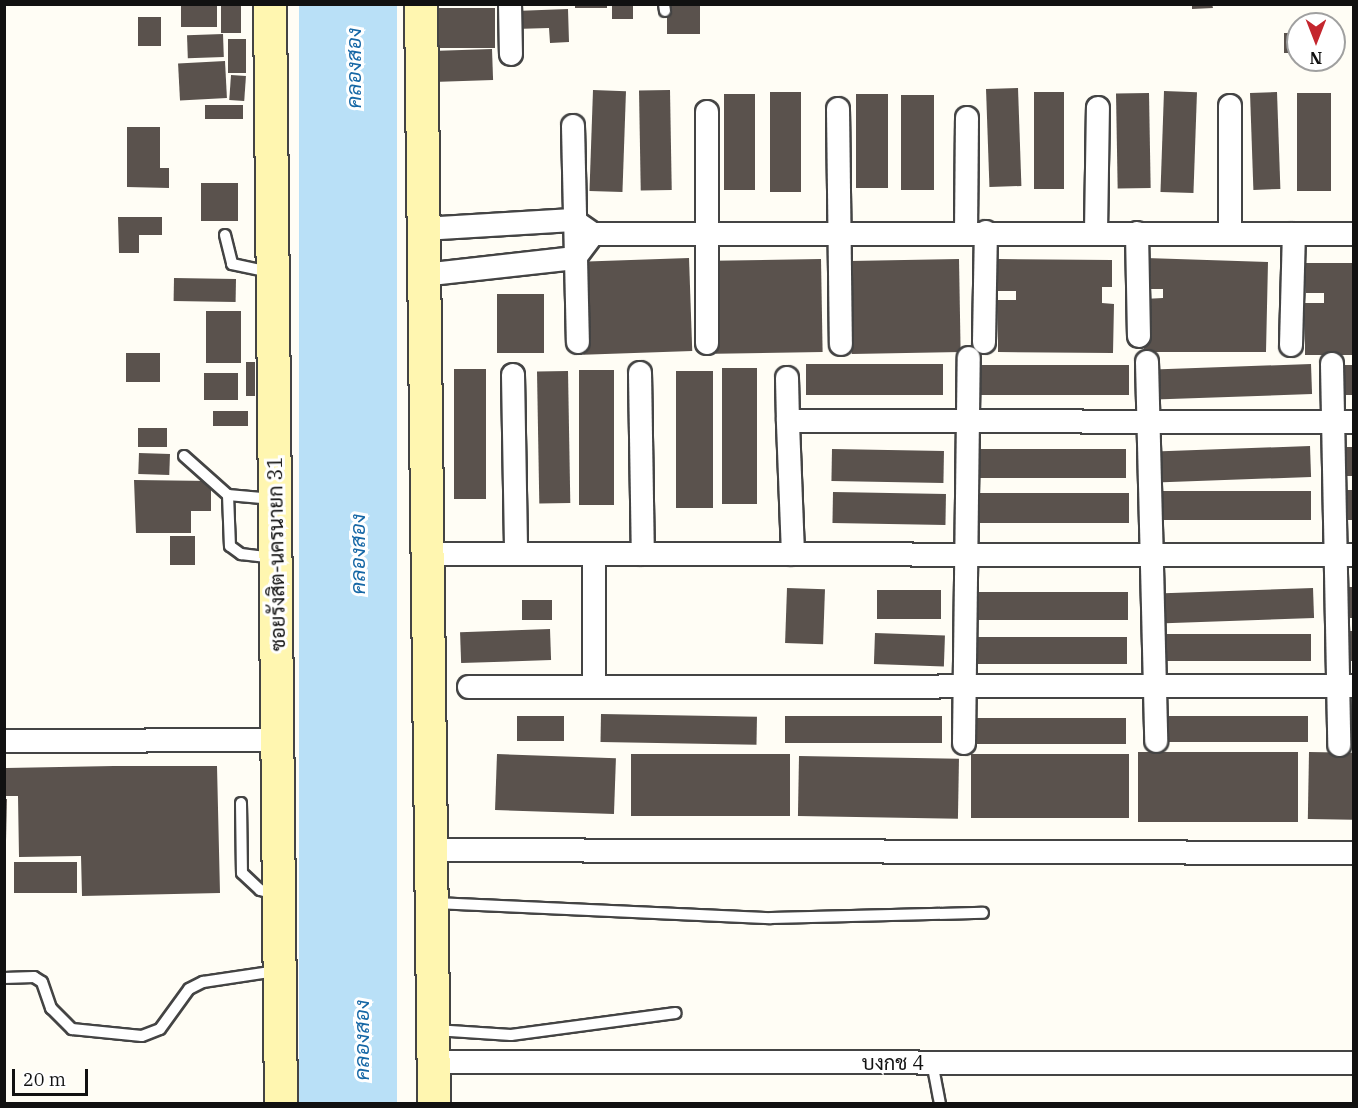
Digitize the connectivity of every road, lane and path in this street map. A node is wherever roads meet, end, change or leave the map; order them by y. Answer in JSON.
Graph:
{"nodes":[{"id":1,"x":270,"y":4,"type":"edge"},
{"id":2,"x":421,"y":4,"type":"edge"},
{"id":3,"x":510,"y":4,"type":"edge"},
{"id":4,"x":511,"y":54,"type":"dead end"},
{"id":5,"x":1230,"y":106,"type":"dead end"},
{"id":6,"x":1098,"y":108,"type":"dead end"},
{"id":7,"x":838,"y":109,"type":"dead end"},
{"id":8,"x":707,"y":112,"type":"dead end"},
{"id":9,"x":967,"y":118,"type":"dead end"},
{"id":10,"x":573,"y":126,"type":"dead end"},
{"id":11,"x":573,"y":220,"type":"junction"},
{"id":12,"x":423,"y":229,"type":"junction"},
{"id":13,"x":705,"y":230,"type":"junction"},
{"id":14,"x":839,"y":231,"type":"junction"},
{"id":15,"x":976,"y":232,"type":"junction"},
{"id":16,"x":1096,"y":232,"type":"junction"},
{"id":17,"x":1137,"y":233,"type":"junction"},
{"id":18,"x":1230,"y":233,"type":"junction"},
{"id":19,"x":593,"y":234,"type":"junction"},
{"id":20,"x":1294,"y":234,"type":"junction"},
{"id":21,"x":1353,"y":234,"type":"edge"},
{"id":22,"x":225,"y":235,"type":"dead end"},
{"id":23,"x":575,"y":258,"type":"junction"},
{"id":24,"x":273,"y":273,"type":"junction"},
{"id":25,"x":424,"y":275,"type":"junction"},
{"id":26,"x":1139,"y":336,"type":"dead end"},
{"id":27,"x":578,"y":342,"type":"dead end"},
{"id":28,"x":707,"y":343,"type":"dead end"},
{"id":29,"x":841,"y":345,"type":"dead end"},
{"id":30,"x":1291,"y":345,"type":"dead end"},
{"id":31,"x":1147,"y":362,"type":"dead end"},
{"id":32,"x":1332,"y":364,"type":"dead end"},
{"id":33,"x":640,"y":373,"type":"dead end"},
{"id":34,"x":513,"y":375,"type":"dead end"},
{"id":35,"x":787,"y":378,"type":"dead end"},
{"id":36,"x":788,"y":421,"type":"junction"},
{"id":37,"x":968,"y":422,"type":"junction"},
{"id":38,"x":1149,"y":422,"type":"junction"},
{"id":39,"x":1343,"y":422,"type":"edge"},
{"id":40,"x":184,"y":456,"type":"dead end"},
{"id":41,"x":228,"y":495,"type":"junction"},
{"id":42,"x":276,"y":500,"type":"junction"},
{"id":43,"x":427,"y":554,"type":"junction"},
{"id":44,"x":516,"y":554,"type":"junction"},
{"id":45,"x":594,"y":554,"type":"junction"},
{"id":46,"x":643,"y":554,"type":"junction"},
{"id":47,"x":793,"y":554,"type":"junction"},
{"id":48,"x":966,"y":555,"type":"junction"},
{"id":49,"x":1151,"y":555,"type":"junction"},
{"id":50,"x":1345,"y":555,"type":"edge"},
{"id":51,"x":276,"y":558,"type":"junction"},
{"id":52,"x":965,"y":686,"type":"junction"},
{"id":53,"x":1155,"y":686,"type":"junction"},
{"id":54,"x":1346,"y":686,"type":"edge"},
{"id":55,"x":469,"y":687,"type":"dead end"},
{"id":56,"x":594,"y":687,"type":"junction"},
{"id":57,"x":278,"y":740,"type":"junction"},
{"id":58,"x":4,"y":741,"type":"edge"},
{"id":59,"x":1156,"y":741,"type":"dead end"},
{"id":60,"x":964,"y":743,"type":"dead end"},
{"id":61,"x":1339,"y":745,"type":"dead end"},
{"id":62,"x":241,"y":803,"type":"dead end"},
{"id":63,"x":430,"y":850,"type":"junction"},
{"id":64,"x":1353,"y":853,"type":"edge"},
{"id":65,"x":279,"y":895,"type":"junction"},
{"id":66,"x":431,"y":903,"type":"junction"},
{"id":67,"x":983,"y":914,"type":"dead end"},
{"id":68,"x":280,"y":970,"type":"junction"},
{"id":69,"x":4,"y":978,"type":"edge"},
{"id":70,"x":676,"y":1013,"type":"dead end"},
{"id":71,"x":432,"y":1030,"type":"junction"},
{"id":72,"x":433,"y":1062,"type":"junction"},
{"id":73,"x":932,"y":1062,"type":"junction"},
{"id":74,"x":1353,"y":1063,"type":"edge"},
{"id":75,"x":281,"y":1104,"type":"edge"},
{"id":76,"x":434,"y":1104,"type":"edge"},
{"id":77,"x":940,"y":1104,"type":"edge"}],
"edges":[{"from":1,"to":24,"type":"street","name":"ซอยรังสิต-นครนายก 31"},
{"from":2,"to":12,"type":"street"},
{"from":3,"to":4,"type":"street"},
{"from":5,"to":18,"type":"street"},
{"from":6,"to":16,"type":"street"},
{"from":7,"to":14,"type":"street"},
{"from":8,"to":13,"type":"street"},
{"from":9,"to":15,"type":"street"},
{"from":10,"to":11,"type":"street"},
{"from":11,"to":12,"type":"street"},
{"from":11,"to":19,"type":"street"},
{"from":11,"to":23,"type":"street"},
{"from":12,"to":25,"type":"street"},
{"from":13,"to":14,"type":"street"},
{"from":13,"to":19,"type":"street"},
{"from":13,"to":28,"type":"street"},
{"from":14,"to":15,"type":"street"},
{"from":14,"to":29,"type":"street"},
{"from":15,"to":16,"type":"street"},
{"from":15,"to":37,"type":"street"},
{"from":16,"to":17,"type":"street"},
{"from":17,"to":18,"type":"street"},
{"from":17,"to":26,"type":"street"},
{"from":18,"to":20,"type":"street"},
{"from":19,"to":23,"type":"street"},
{"from":20,"to":21,"type":"street"},
{"from":20,"to":30,"type":"street"},
{"from":22,"to":24,"type":"lane"},
{"from":23,"to":25,"type":"street"},
{"from":23,"to":27,"type":"street"},
{"from":24,"to":42,"type":"street","name":"ซอยรังสิต-นครนายก 31"},
{"from":25,"to":43,"type":"street"},
{"from":31,"to":38,"type":"street"},
{"from":32,"to":39,"type":"street"},
{"from":33,"to":46,"type":"street"},
{"from":34,"to":44,"type":"street"},
{"from":35,"to":36,"type":"street"},
{"from":36,"to":37,"type":"street"},
{"from":36,"to":47,"type":"street"},
{"from":37,"to":38,"type":"street"},
{"from":37,"to":48,"type":"street"},
{"from":38,"to":39,"type":"street"},
{"from":38,"to":49,"type":"street"},
{"from":39,"to":50,"type":"street"},
{"from":40,"to":41,"type":"lane"},
{"from":41,"to":42,"type":"lane"},
{"from":41,"to":51,"type":"lane"},
{"from":42,"to":51,"type":"street","name":"ซอยรังสิต-นครนายก 31"},
{"from":43,"to":44,"type":"street"},
{"from":43,"to":63,"type":"street"},
{"from":44,"to":45,"type":"street"},
{"from":45,"to":46,"type":"street"},
{"from":45,"to":56,"type":"street"},
{"from":46,"to":47,"type":"street"},
{"from":47,"to":48,"type":"street"},
{"from":48,"to":49,"type":"street"},
{"from":48,"to":52,"type":"street"},
{"from":49,"to":50,"type":"street"},
{"from":49,"to":53,"type":"street"},
{"from":50,"to":54,"type":"street"},
{"from":51,"to":57,"type":"street","name":"ซอยรังสิต-นครนายก 31"},
{"from":52,"to":53,"type":"street"},
{"from":52,"to":56,"type":"street"},
{"from":52,"to":60,"type":"street"},
{"from":53,"to":54,"type":"street"},
{"from":53,"to":59,"type":"street"},
{"from":54,"to":61,"type":"street"},
{"from":55,"to":56,"type":"street"},
{"from":57,"to":58,"type":"street"},
{"from":57,"to":65,"type":"street","name":"ซอยรังสิต-นครนายก 31"},
{"from":62,"to":65,"type":"lane"},
{"from":63,"to":64,"type":"street"},
{"from":63,"to":66,"type":"street"},
{"from":65,"to":68,"type":"street","name":"ซอยรังสิต-นครนายก 31"},
{"from":66,"to":67,"type":"lane"},
{"from":66,"to":71,"type":"street"},
{"from":68,"to":69,"type":"lane"},
{"from":68,"to":75,"type":"street","name":"ซอยรังสิต-นครนายก 31"},
{"from":70,"to":71,"type":"lane"},
{"from":71,"to":72,"type":"street"},
{"from":72,"to":73,"type":"street","name":"บงกช 4"},
{"from":72,"to":76,"type":"street"},
{"from":73,"to":74,"type":"street","name":"บงกช 4"},
{"from":73,"to":77,"type":"lane"}]}
